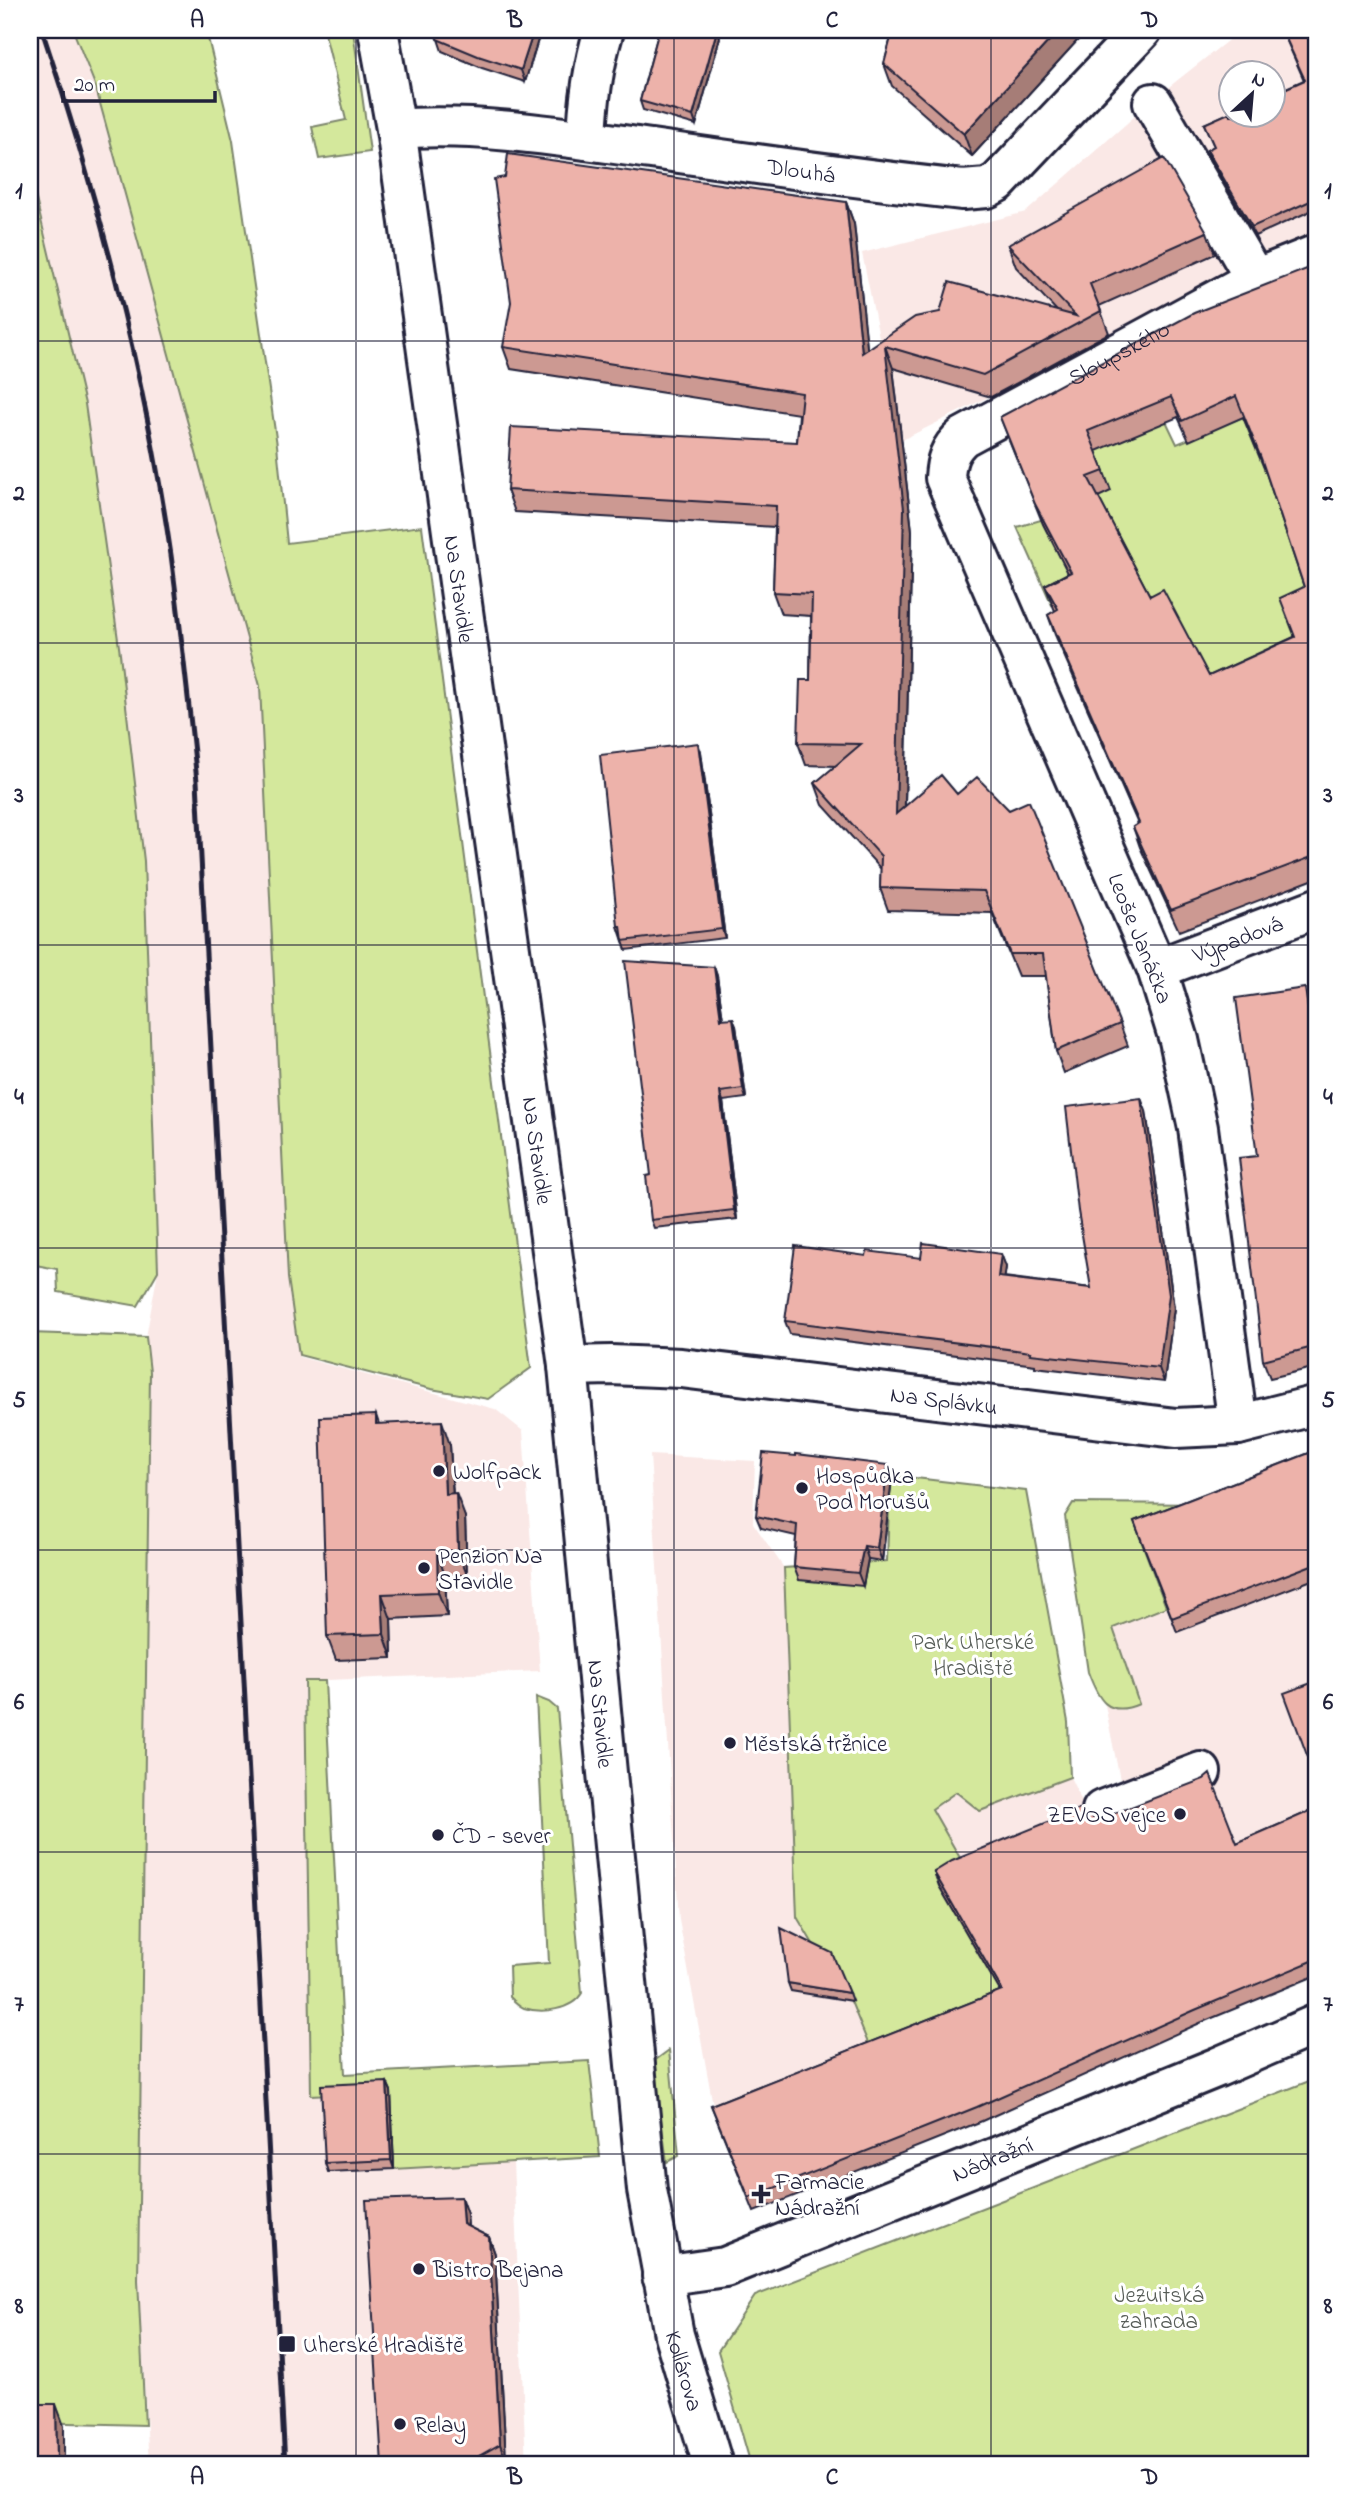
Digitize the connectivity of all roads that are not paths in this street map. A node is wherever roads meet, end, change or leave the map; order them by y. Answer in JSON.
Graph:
{"nodes":[{"id":1,"x":378,"y":30,"type":"edge"},
{"id":2,"x":604,"y":30,"type":"edge"},
{"id":3,"x":1142,"y":30,"type":"edge"},
{"id":4,"x":1153,"y":103,"type":"dead end"},
{"id":5,"x":396,"y":129,"type":"junction"},
{"id":6,"x":587,"y":140,"type":"junction"},
{"id":7,"x":1317,"y":254,"type":"edge"},
{"id":8,"x":1255,"y":279,"type":"junction"},
{"id":9,"x":945,"y":478,"type":"joint"},
{"id":10,"x":1317,"y":908,"type":"edge"},
{"id":11,"x":1157,"y":969,"type":"junction"},
{"id":12,"x":568,"y":1366,"type":"junction"},
{"id":13,"x":1317,"y":1405,"type":"edge"},
{"id":14,"x":1238,"y":1425,"type":"junction"},
{"id":15,"x":1201,"y":1772,"type":"dead end"},
{"id":16,"x":1102,"y":1810,"type":"dead end"},
{"id":17,"x":1317,"y":2024,"type":"edge"},
{"id":18,"x":662,"y":2276,"type":"junction"},
{"id":19,"x":713,"y":2465,"type":"edge"}],
"edges":[{"from":1,"to":5,"type":"street","name":"Na Stavidle"},
{"from":2,"to":6,"type":"street"},
{"from":3,"to":6,"type":"street","name":"Dlouhá"},
{"from":4,"to":8,"type":"street"},
{"from":5,"to":6,"type":"street","name":"Dlouhá"},
{"from":5,"to":12,"type":"street","name":"Na Stavidle"},
{"from":7,"to":8,"type":"street","name":"Sloupského"},
{"from":8,"to":9,"type":"street","name":"Sloupského"},
{"from":9,"to":11,"type":"street","name":"Leoše Janáčka"},
{"from":10,"to":11,"type":"street","name":"Výpadová"},
{"from":11,"to":14,"type":"street","name":"Leoše Janáčka"},
{"from":12,"to":14,"type":"street","name":"Na Splávku"},
{"from":12,"to":18,"type":"street","name":"Na Stavidle"},
{"from":13,"to":14,"type":"street","name":"Na Splávku"},
{"from":15,"to":16,"type":"street"},
{"from":17,"to":18,"type":"street","name":"Nádražní"},
{"from":18,"to":19,"type":"street","name":"Kollárova"}]}
